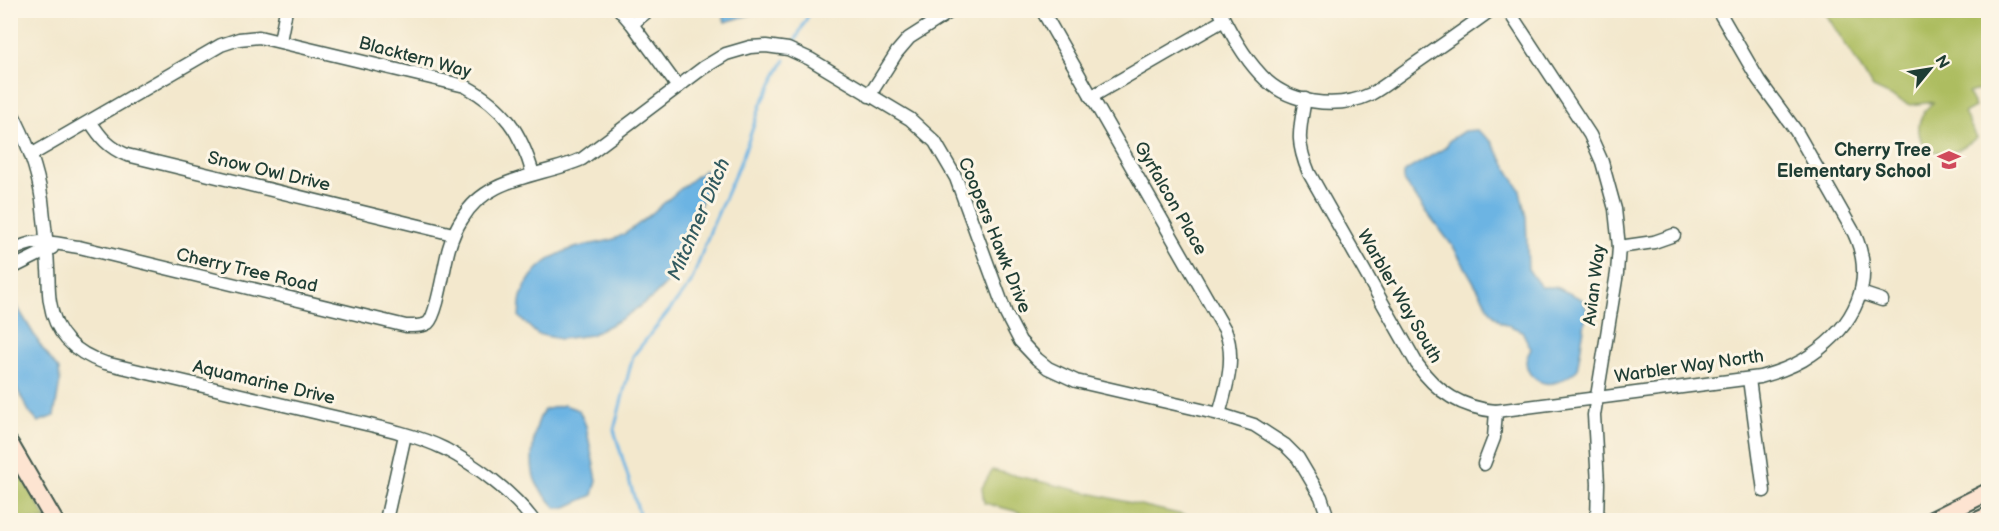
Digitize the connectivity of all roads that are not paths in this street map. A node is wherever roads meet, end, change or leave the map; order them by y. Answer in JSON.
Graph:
{"nodes":[{"id":1,"x":286,"y":10,"type":"edge"},
{"id":2,"x":620,"y":10,"type":"edge"},
{"id":3,"x":648,"y":10,"type":"edge"},
{"id":4,"x":953,"y":10,"type":"edge"},
{"id":5,"x":1042,"y":10,"type":"edge"},
{"id":6,"x":1491,"y":10,"type":"edge"},
{"id":7,"x":1508,"y":10,"type":"edge"},
{"id":8,"x":1718,"y":10,"type":"edge"},
{"id":9,"x":1221,"y":15,"type":"edge"},
{"id":10,"x":632,"y":24,"type":"junction"},
{"id":11,"x":280,"y":41,"type":"junction"},
{"id":12,"x":678,"y":87,"type":"junction"},
{"id":13,"x":869,"y":96,"type":"junction"},
{"id":14,"x":1091,"y":97,"type":"junction"},
{"id":15,"x":1305,"y":99,"type":"junction"},
{"id":16,"x":10,"y":109,"type":"edge"},
{"id":17,"x":90,"y":121,"type":"junction"},
{"id":18,"x":32,"y":155,"type":"junction"},
{"id":19,"x":533,"y":174,"type":"junction"},
{"id":20,"x":453,"y":234,"type":"junction"},
{"id":21,"x":1674,"y":235,"type":"dead end"},
{"id":22,"x":49,"y":245,"type":"junction"},
{"id":23,"x":1619,"y":247,"type":"junction"},
{"id":24,"x":10,"y":252,"type":"edge"},
{"id":25,"x":10,"y":268,"type":"edge"},
{"id":26,"x":1861,"y":293,"type":"junction"},
{"id":27,"x":1882,"y":300,"type":"dead end"},
{"id":28,"x":427,"y":324,"type":"joint"},
{"id":29,"x":1749,"y":379,"type":"junction"},
{"id":30,"x":1596,"y":398,"type":"junction"},
{"id":31,"x":1496,"y":411,"type":"junction"},
{"id":32,"x":1219,"y":414,"type":"junction"},
{"id":33,"x":405,"y":435,"type":"junction"},
{"id":34,"x":10,"y":444,"type":"edge"},
{"id":35,"x":1484,"y":464,"type":"dead end"},
{"id":36,"x":1764,"y":491,"type":"dead end"},
{"id":37,"x":1989,"y":492,"type":"edge"},
{"id":38,"x":1989,"y":516,"type":"edge"},
{"id":39,"x":54,"y":520,"type":"edge"},
{"id":40,"x":387,"y":520,"type":"edge"},
{"id":41,"x":533,"y":520,"type":"edge"},
{"id":42,"x":1326,"y":520,"type":"edge"},
{"id":43,"x":1597,"y":520,"type":"edge"},
{"id":44,"x":1932,"y":520,"type":"edge"},
{"id":45,"x":1979,"y":520,"type":"edge"}],
"edges":[{"from":1,"to":11,"type":"street"},
{"from":2,"to":10,"type":"street"},
{"from":3,"to":10,"type":"street"},
{"from":4,"to":13,"type":"street"},
{"from":5,"to":14,"type":"street","name":"Gyrfalcon Place"},
{"from":6,"to":15,"type":"street"},
{"from":7,"to":23,"type":"street","name":"Avian Way"},
{"from":8,"to":26,"type":"street","name":"Warbler Way North"},
{"from":9,"to":14,"type":"street"},
{"from":9,"to":15,"type":"street"},
{"from":10,"to":12,"type":"street"},
{"from":11,"to":17,"type":"street","name":"Blacktern Way"},
{"from":11,"to":19,"type":"street","name":"Blacktern Way"},
{"from":12,"to":13,"type":"street","name":"Coopers Hawk Drive"},
{"from":12,"to":19,"type":"street","name":"Coopers Hawk Drive"},
{"from":13,"to":32,"type":"street","name":"Coopers Hawk Drive"},
{"from":14,"to":32,"type":"street","name":"Gyrfalcon Place"},
{"from":15,"to":31,"type":"street","name":"Warbler Way South"},
{"from":16,"to":18,"type":"street","name":"Aquamarine Drive"},
{"from":17,"to":18,"type":"street","name":"Blacktern Way"},
{"from":17,"to":20,"type":"street","name":"Snow Owl Drive"},
{"from":18,"to":22,"type":"street","name":"Aquamarine Drive"},
{"from":19,"to":20,"type":"street","name":"Coopers Hawk Drive"},
{"from":20,"to":28,"type":"street","name":"Coopers Hawk Drive"},
{"from":21,"to":23,"type":"street"},
{"from":22,"to":24,"type":"street","name":"Cherry Tree Road"},
{"from":22,"to":25,"type":"street"},
{"from":22,"to":28,"type":"street","name":"Cherry Tree Road"},
{"from":22,"to":33,"type":"street","name":"Aquamarine Drive"},
{"from":23,"to":30,"type":"street","name":"Avian Way"},
{"from":26,"to":27,"type":"street"},
{"from":26,"to":29,"type":"street","name":"Warbler Way North"},
{"from":29,"to":30,"type":"street","name":"Warbler Way North"},
{"from":29,"to":36,"type":"street"},
{"from":30,"to":31,"type":"street","name":"Warbler Way South"},
{"from":30,"to":43,"type":"street","name":"Avian Way"},
{"from":31,"to":35,"type":"street"},
{"from":32,"to":42,"type":"street","name":"Coopers Hawk Drive"},
{"from":33,"to":40,"type":"street"},
{"from":33,"to":41,"type":"street","name":"Aquamarine Drive"},
{"from":34,"to":39,"type":"main road"},
{"from":37,"to":44,"type":"main road"},
{"from":38,"to":45,"type":"main road"}]}
